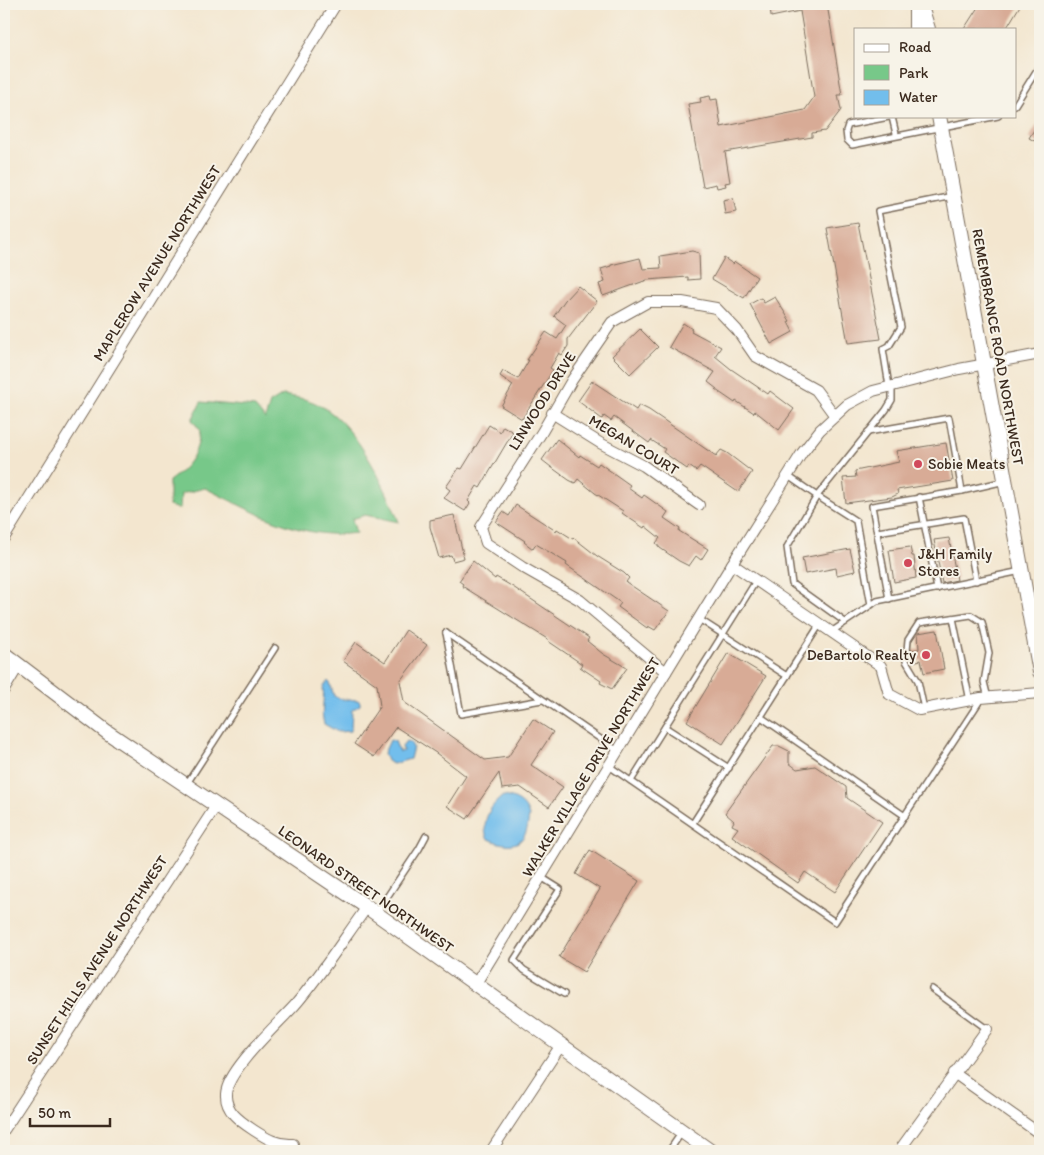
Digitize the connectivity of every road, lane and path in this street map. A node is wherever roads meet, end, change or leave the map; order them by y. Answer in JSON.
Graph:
{"nodes":[{"id":1,"x":336,"y":4,"type":"edge"},
{"id":2,"x":918,"y":4,"type":"edge"},
{"id":3,"x":916,"y":28,"type":"edge"},
{"id":4,"x":928,"y":28,"type":"edge"},
{"id":5,"x":1040,"y":65,"type":"edge"},
{"id":6,"x":1016,"y":103,"type":"edge"},
{"id":7,"x":883,"y":118,"type":"edge"},
{"id":8,"x":893,"y":118,"type":"edge"},
{"id":9,"x":975,"y":118,"type":"edge"},
{"id":10,"x":940,"y":121,"type":"edge"},
{"id":11,"x":896,"y":134,"type":"junction"},
{"id":12,"x":953,"y":196,"type":"junction"},
{"id":13,"x":1040,"y":354,"type":"edge"},
{"id":14,"x":985,"y":364,"type":"junction"},
{"id":15,"x":890,"y":386,"type":"junction"},
{"id":16,"x":552,"y":413,"type":"junction"},
{"id":17,"x":835,"y":416,"type":"junction"},
{"id":18,"x":868,"y":432,"type":"junction"},
{"id":19,"x":788,"y":476,"type":"junction"},
{"id":20,"x":1006,"y":480,"type":"junction"},
{"id":21,"x":962,"y":490,"type":"junction"},
{"id":22,"x":817,"y":496,"type":"junction"},
{"id":23,"x":919,"y":497,"type":"junction"},
{"id":24,"x":699,"y":505,"type":"dead end"},
{"id":25,"x":925,"y":525,"type":"junction"},
{"id":26,"x":877,"y":532,"type":"junction"},
{"id":27,"x":4,"y":538,"type":"edge"},
{"id":28,"x":732,"y":564,"type":"junction"},
{"id":29,"x":1022,"y":571,"type":"junction"},
{"id":30,"x":756,"y":580,"type":"junction"},
{"id":31,"x":976,"y":581,"type":"junction"},
{"id":32,"x":937,"y":589,"type":"junction"},
{"id":33,"x":889,"y":598,"type":"junction"},
{"id":34,"x":871,"y":605,"type":"junction"},
{"id":35,"x":953,"y":618,"type":"junction"},
{"id":36,"x":699,"y":619,"type":"junction"},
{"id":37,"x":845,"y":622,"type":"junction"},
{"id":38,"x":820,"y":624,"type":"junction"},
{"id":39,"x":832,"y":632,"type":"junction"},
{"id":40,"x":723,"y":634,"type":"junction"},
{"id":41,"x":275,"y":648,"type":"dead end"},
{"id":42,"x":4,"y":654,"type":"edge"},
{"id":43,"x":19,"y":665,"type":"junction"},
{"id":44,"x":666,"y":672,"type":"junction"},
{"id":45,"x":1040,"y":672,"type":"edge"},
{"id":46,"x":787,"y":676,"type":"junction"},
{"id":47,"x":4,"y":690,"type":"edge"},
{"id":48,"x":1040,"y":693,"type":"edge"},
{"id":49,"x":985,"y":698,"type":"junction"},
{"id":50,"x":542,"y":700,"type":"junction"},
{"id":51,"x":970,"y":701,"type":"junction"},
{"id":52,"x":924,"y":709,"type":"junction"},
{"id":53,"x":761,"y":717,"type":"junction"},
{"id":54,"x":665,"y":727,"type":"junction"},
{"id":55,"x":618,"y":751,"type":"junction"},
{"id":56,"x":609,"y":766,"type":"junction"},
{"id":57,"x":729,"y":768,"type":"junction"},
{"id":58,"x":631,"y":781,"type":"junction"},
{"id":59,"x":186,"y":785,"type":"junction"},
{"id":60,"x":216,"y":806,"type":"junction"},
{"id":61,"x":905,"y":816,"type":"junction"},
{"id":62,"x":693,"y":823,"type":"junction"},
{"id":63,"x":426,"y":836,"type":"dead end"},
{"id":64,"x":541,"y":877,"type":"junction"},
{"id":65,"x":371,"y":911,"type":"junction"},
{"id":66,"x":475,"y":985,"type":"junction"},
{"id":67,"x":932,"y":989,"type":"dead end"},
{"id":68,"x":564,"y":994,"type":"dead end"},
{"id":69,"x":987,"y":1029,"type":"joint"},
{"id":70,"x":560,"y":1045,"type":"junction"},
{"id":71,"x":954,"y":1073,"type":"junction"},
{"id":72,"x":4,"y":1130,"type":"edge"},
{"id":73,"x":683,"y":1132,"type":"junction"},
{"id":74,"x":1040,"y":1134,"type":"edge"},
{"id":75,"x":293,"y":1144,"type":"dead end"},
{"id":76,"x":491,"y":1151,"type":"edge"},
{"id":77,"x":669,"y":1151,"type":"edge"},
{"id":78,"x":710,"y":1151,"type":"edge"},
{"id":79,"x":899,"y":1151,"type":"edge"}],
"edges":[{"from":1,"to":27,"type":"street","name":"MAPLEROW AVENUE NORTHWEST"},
{"from":2,"to":3,"type":"main road"},
{"from":2,"to":4,"type":"main road"},
{"from":5,"to":6,"type":"lane"},
{"from":7,"to":11,"type":"lane"},
{"from":8,"to":11,"type":"lane"},
{"from":9,"to":10,"type":"lane"},
{"from":10,"to":11,"type":"lane"},
{"from":10,"to":12,"type":"main road","name":"REMEMBRANCE ROAD NORTHWEST"},
{"from":12,"to":14,"type":"main road","name":"REMEMBRANCE ROAD NORTHWEST"},
{"from":12,"to":15,"type":"lane"},
{"from":13,"to":14,"type":"street","name":"WALKER VILLAGE DRIVE NORTHWEST"},
{"from":14,"to":15,"type":"street","name":"WALKER VILLAGE DRIVE NORTHWEST"},
{"from":14,"to":20,"type":"main road","name":"REMEMBRANCE ROAD NORTHWEST"},
{"from":15,"to":17,"type":"street","name":"WALKER VILLAGE DRIVE NORTHWEST"},
{"from":15,"to":18,"type":"lane"},
{"from":16,"to":17,"type":"street","name":"LINWOOD DRIVE"},
{"from":16,"to":24,"type":"street","name":"MEGAN COURT"},
{"from":16,"to":44,"type":"street","name":"LINWOOD DRIVE"},
{"from":17,"to":19,"type":"street","name":"WALKER VILLAGE DRIVE NORTHWEST"},
{"from":18,"to":21,"type":"lane"},
{"from":18,"to":22,"type":"lane"},
{"from":19,"to":22,"type":"lane"},
{"from":19,"to":28,"type":"street","name":"WALKER VILLAGE DRIVE NORTHWEST"},
{"from":20,"to":21,"type":"lane"},
{"from":20,"to":29,"type":"main road","name":"REMEMBRANCE ROAD NORTHWEST"},
{"from":21,"to":23,"type":"lane"},
{"from":22,"to":34,"type":"lane"},
{"from":22,"to":37,"type":"lane"},
{"from":23,"to":25,"type":"lane"},
{"from":23,"to":26,"type":"lane"},
{"from":25,"to":26,"type":"lane"},
{"from":25,"to":31,"type":"lane"},
{"from":25,"to":32,"type":"lane"},
{"from":26,"to":33,"type":"lane"},
{"from":28,"to":30,"type":"street"},
{"from":28,"to":36,"type":"street","name":"WALKER VILLAGE DRIVE NORTHWEST"},
{"from":29,"to":31,"type":"lane"},
{"from":29,"to":45,"type":"main road","name":"REMEMBRANCE ROAD NORTHWEST"},
{"from":30,"to":38,"type":"street"},
{"from":30,"to":40,"type":"lane"},
{"from":31,"to":32,"type":"lane"},
{"from":32,"to":33,"type":"lane"},
{"from":33,"to":34,"type":"lane"},
{"from":34,"to":37,"type":"lane"},
{"from":35,"to":49,"type":"lane"},
{"from":35,"to":51,"type":"lane"},
{"from":35,"to":52,"type":"lane"},
{"from":36,"to":40,"type":"lane"},
{"from":36,"to":44,"type":"street","name":"WALKER VILLAGE DRIVE NORTHWEST"},
{"from":37,"to":39,"type":"lane"},
{"from":38,"to":39,"type":"street"},
{"from":38,"to":46,"type":"lane"},
{"from":39,"to":52,"type":"street"},
{"from":40,"to":46,"type":"lane"},
{"from":40,"to":54,"type":"lane"},
{"from":41,"to":59,"type":"lane"},
{"from":42,"to":43,"type":"main road","name":"LEONARD STREET NORTHWEST"},
{"from":43,"to":47,"type":"street"},
{"from":43,"to":59,"type":"main road","name":"LEONARD STREET NORTHWEST"},
{"from":44,"to":55,"type":"street","name":"WALKER VILLAGE DRIVE NORTHWEST"},
{"from":46,"to":53,"type":"lane"},
{"from":48,"to":49,"type":"street"},
{"from":49,"to":51,"type":"street"},
{"from":49,"to":61,"type":"lane"},
{"from":50,"to":50,"type":"lane"},
{"from":50,"to":55,"type":"lane"},
{"from":51,"to":52,"type":"street"},
{"from":53,"to":57,"type":"lane"},
{"from":53,"to":61,"type":"lane"},
{"from":54,"to":57,"type":"lane"},
{"from":54,"to":58,"type":"lane"},
{"from":55,"to":56,"type":"street","name":"WALKER VILLAGE DRIVE NORTHWEST"},
{"from":56,"to":58,"type":"lane"},
{"from":56,"to":64,"type":"street","name":"WALKER VILLAGE DRIVE NORTHWEST"},
{"from":57,"to":62,"type":"lane"},
{"from":58,"to":62,"type":"lane"},
{"from":59,"to":60,"type":"main road","name":"LEONARD STREET NORTHWEST"},
{"from":60,"to":65,"type":"main road","name":"LEONARD STREET NORTHWEST"},
{"from":60,"to":72,"type":"street","name":"SUNSET HILLS AVENUE NORTHWEST"},
{"from":61,"to":62,"type":"lane"},
{"from":63,"to":65,"type":"lane"},
{"from":64,"to":66,"type":"street","name":"WALKER VILLAGE DRIVE NORTHWEST"},
{"from":64,"to":68,"type":"lane"},
{"from":65,"to":66,"type":"main road","name":"LEONARD STREET NORTHWEST"},
{"from":65,"to":75,"type":"street"},
{"from":66,"to":70,"type":"main road","name":"LEONARD STREET NORTHWEST"},
{"from":67,"to":69,"type":"lane"},
{"from":69,"to":71,"type":"street"},
{"from":70,"to":73,"type":"main road","name":"LEONARD STREET NORTHWEST"},
{"from":70,"to":76,"type":"street"},
{"from":71,"to":74,"type":"street"},
{"from":71,"to":79,"type":"street"},
{"from":73,"to":77,"type":"lane"},
{"from":73,"to":78,"type":"main road","name":"LEONARD STREET NORTHWEST"}]}
